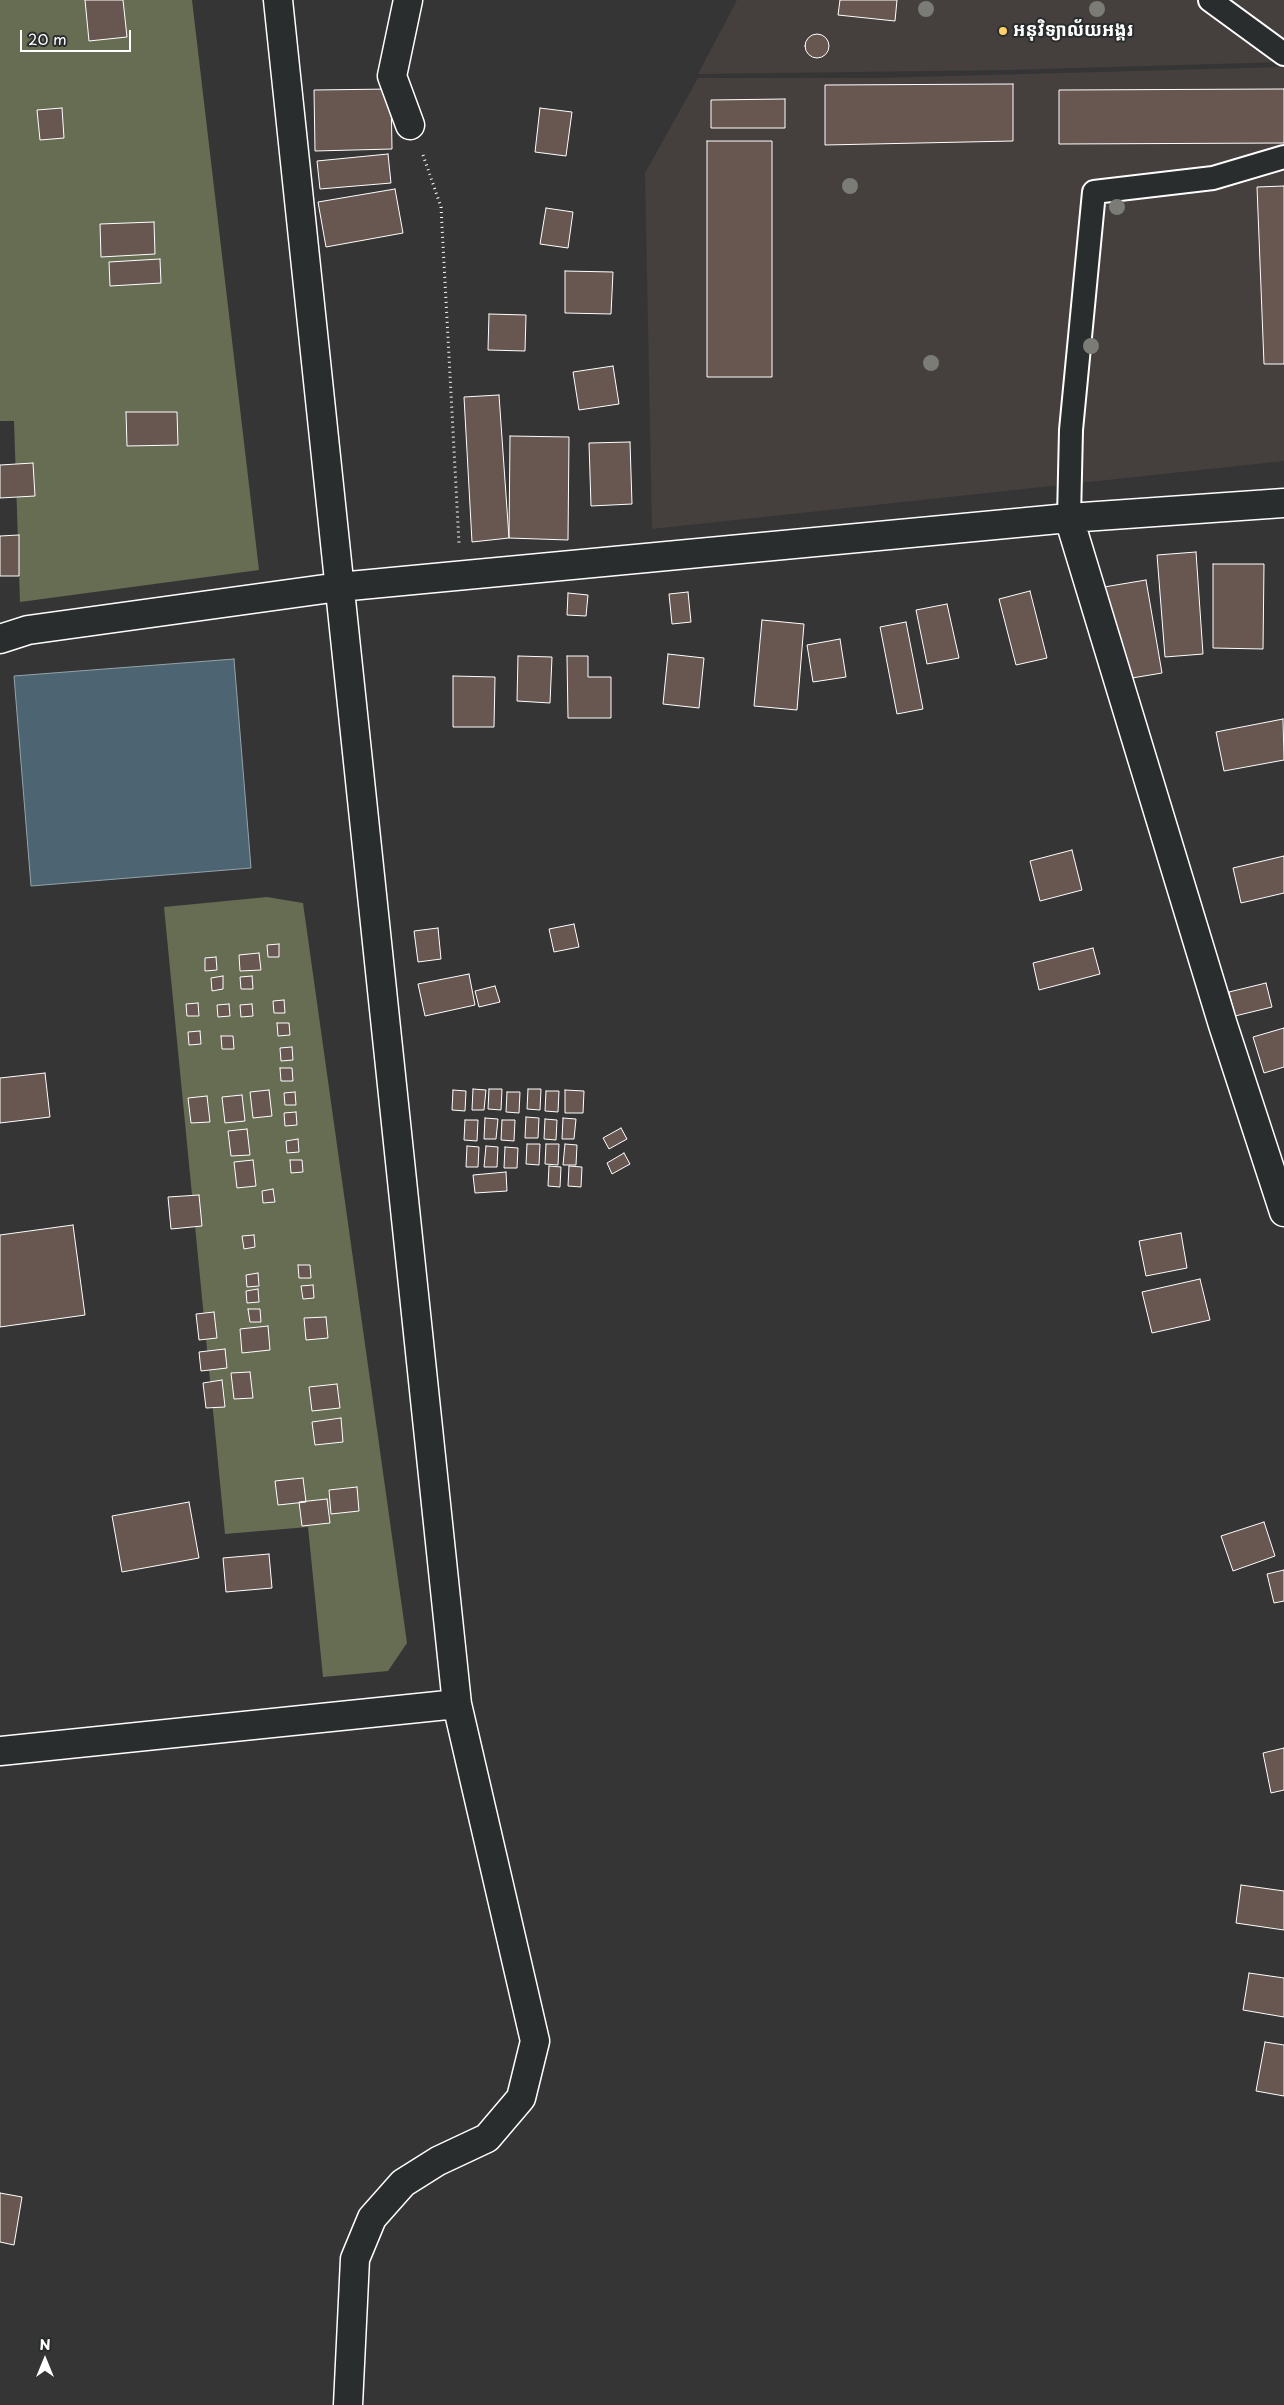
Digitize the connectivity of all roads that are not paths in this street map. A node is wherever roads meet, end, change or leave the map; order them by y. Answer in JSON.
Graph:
{"nodes":[{"id":1,"x":278,"y":0,"type":"edge"},
{"id":2,"x":408,"y":0,"type":"edge"},
{"id":3,"x":1210,"y":0,"type":"edge"},
{"id":4,"x":1284,"y":54,"type":"edge"},
{"id":5,"x":410,"y":125,"type":"road end"},
{"id":6,"x":1284,"y":157,"type":"edge"},
{"id":7,"x":1284,"y":503,"type":"edge"},
{"id":8,"x":1069,"y":518,"type":"junction"},
{"id":9,"x":339,"y":587,"type":"junction"},
{"id":10,"x":0,"y":639,"type":"edge"},
{"id":11,"x":1284,"y":1212,"type":"edge"},
{"id":12,"x":457,"y":1704,"type":"junction"},
{"id":13,"x":0,"y":1751,"type":"edge"},
{"id":14,"x":348,"y":2405,"type":"edge"}],
"edges":[{"from":1,"to":9,"type":"street"},
{"from":2,"to":5,"type":"street"},
{"from":3,"to":4,"type":"lane"},
{"from":6,"to":8,"type":"lane"},
{"from":7,"to":8,"type":"street"},
{"from":8,"to":9,"type":"street"},
{"from":8,"to":11,"type":"street"},
{"from":9,"to":10,"type":"street"},
{"from":9,"to":12,"type":"street"},
{"from":12,"to":13,"type":"street"},
{"from":12,"to":14,"type":"street"}]}
